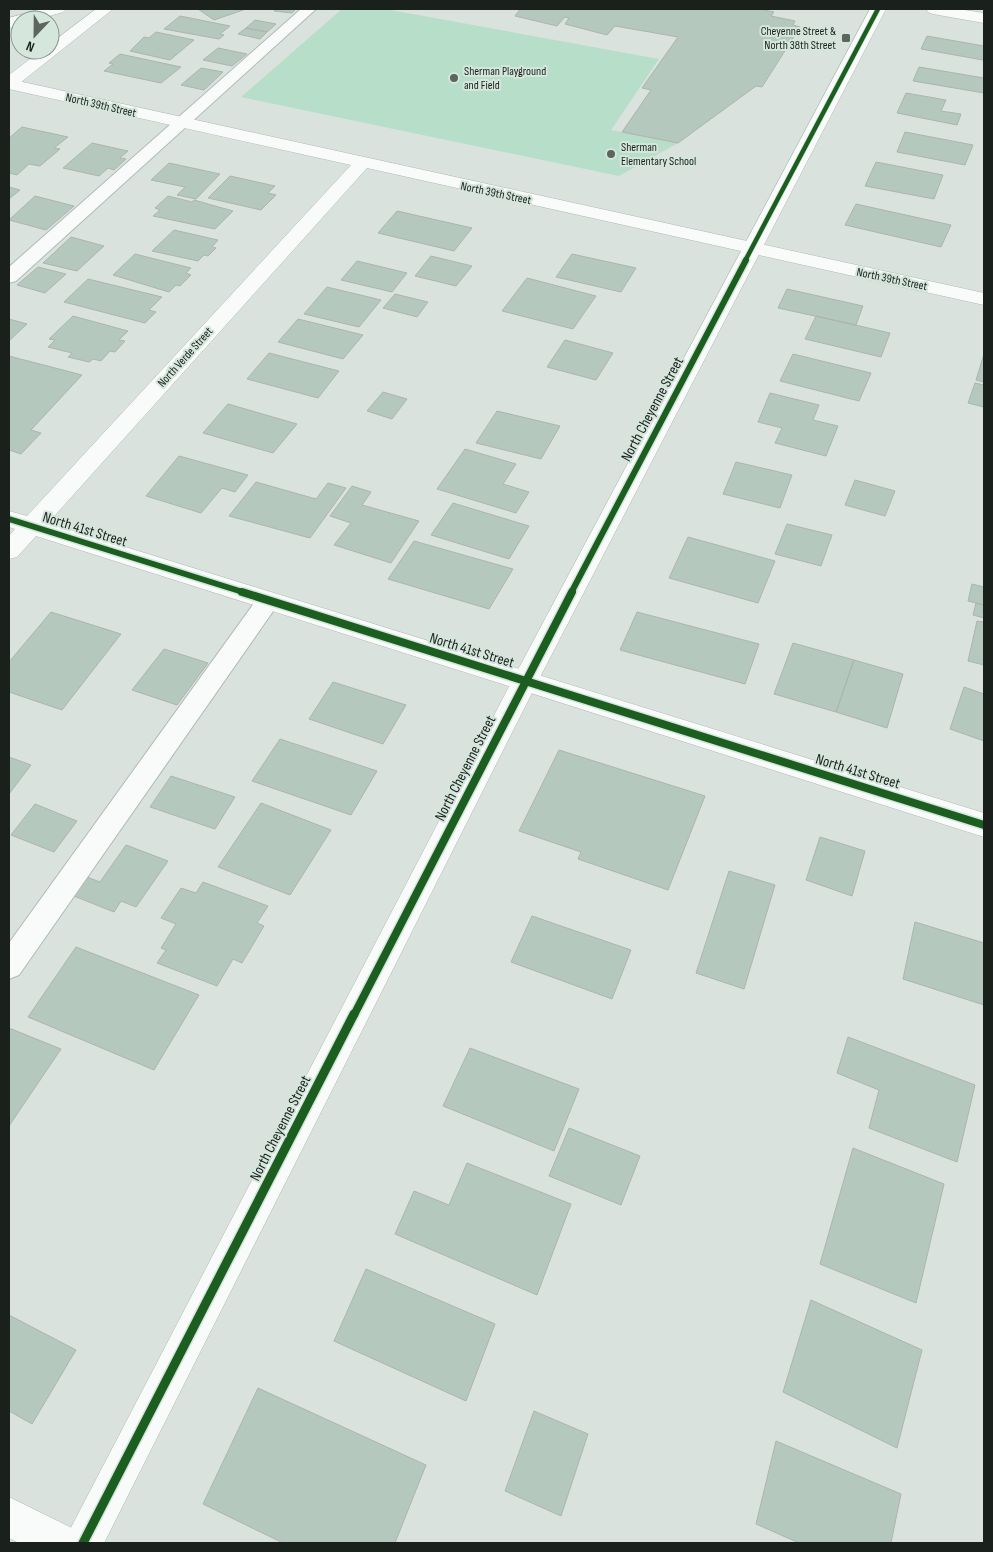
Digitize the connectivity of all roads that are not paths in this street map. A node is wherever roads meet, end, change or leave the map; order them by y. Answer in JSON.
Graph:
{"nodes":[{"id":1,"x":58,"y":9,"type":"edge"},
{"id":2,"x":105,"y":9,"type":"edge"},
{"id":3,"x":309,"y":9,"type":"edge"},
{"id":4,"x":878,"y":9,"type":"edge"},
{"id":5,"x":933,"y":9,"type":"edge"},
{"id":6,"x":984,"y":18,"type":"edge"},
{"id":7,"x":9,"y":23,"type":"edge"},
{"id":8,"x":9,"y":84,"type":"edge"},
{"id":9,"x":181,"y":123,"type":"junction"},
{"id":10,"x":360,"y":164,"type":"junction"},
{"id":11,"x":751,"y":249,"type":"junction"},
{"id":12,"x":9,"y":277,"type":"edge"},
{"id":13,"x":984,"y":300,"type":"edge"},
{"id":14,"x":20,"y":523,"type":"edge"},
{"id":15,"x":9,"y":551,"type":"edge"},
{"id":16,"x":268,"y":601,"type":"junction"},
{"id":17,"x":525,"y":681,"type":"junction"},
{"id":18,"x":984,"y":825,"type":"edge"},
{"id":19,"x":9,"y":966,"type":"edge"},
{"id":20,"x":9,"y":1517,"type":"edge"},
{"id":21,"x":60,"y":1543,"type":"edge"},
{"id":22,"x":83,"y":1543,"type":"edge"}],
"edges":[{"from":1,"to":7,"type":"street"},
{"from":2,"to":8,"type":"street"},
{"from":3,"to":9,"type":"lane"},
{"from":4,"to":11,"type":"street","name":"North Cheyenne Street"},
{"from":5,"to":6,"type":"street"},
{"from":8,"to":9,"type":"street","name":"North 39th Street"},
{"from":9,"to":10,"type":"street","name":"North 39th Street"},
{"from":9,"to":12,"type":"lane"},
{"from":10,"to":11,"type":"street","name":"North 39th Street"},
{"from":10,"to":14,"type":"street","name":"North Verde Street"},
{"from":11,"to":13,"type":"street","name":"North 39th Street"},
{"from":11,"to":17,"type":"street","name":"North Cheyenne Street"},
{"from":14,"to":15,"type":"street","name":"North Verde Street"},
{"from":14,"to":16,"type":"street","name":"North 41st Street"},
{"from":16,"to":17,"type":"street","name":"North 41st Street"},
{"from":16,"to":19,"type":"lane"},
{"from":17,"to":18,"type":"street","name":"North 41st Street"},
{"from":17,"to":22,"type":"street","name":"North Cheyenne Street"},
{"from":20,"to":21,"type":"street"}]}
